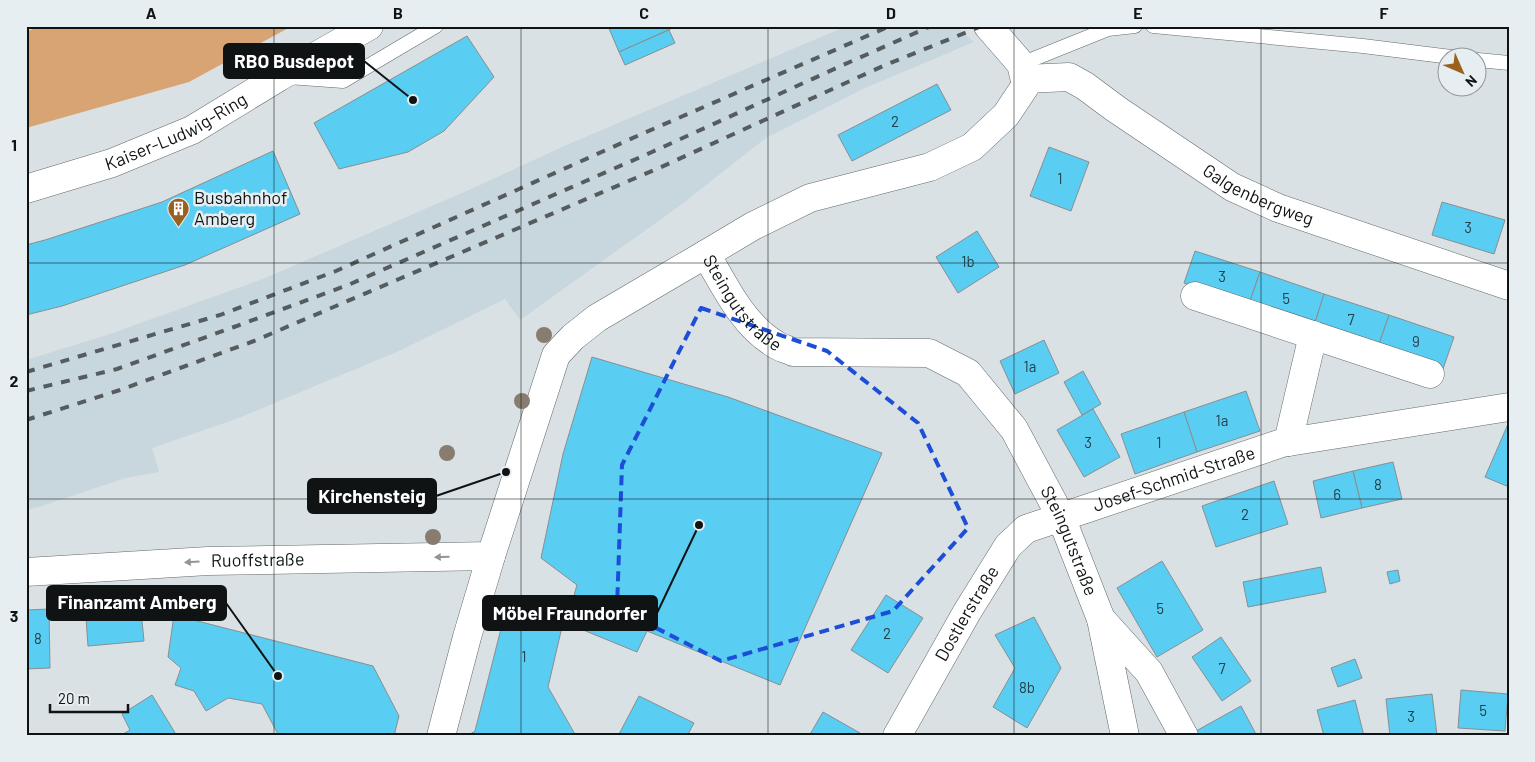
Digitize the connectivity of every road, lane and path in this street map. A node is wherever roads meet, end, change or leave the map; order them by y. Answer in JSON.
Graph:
{"nodes":[{"id":1,"x":369,"y":26,"type":"edge"},
{"id":2,"x":436,"y":26,"type":"edge"},
{"id":3,"x":988,"y":26,"type":"edge"},
{"id":4,"x":1136,"y":26,"type":"edge"},
{"id":5,"x":1153,"y":26,"type":"edge"},
{"id":6,"x":1438,"y":55,"type":"edge"},
{"id":7,"x":1488,"y":61,"type":"edge"},
{"id":8,"x":1509,"y":62,"type":"edge"},
{"id":9,"x":1023,"y":71,"type":"junction"},
{"id":10,"x":280,"y":76,"type":"junction"},
{"id":11,"x":26,"y":188,"type":"edge"},
{"id":12,"x":706,"y":254,"type":"junction"},
{"id":13,"x":1509,"y":286,"type":"edge"},
{"id":14,"x":1195,"y":296,"type":"dead end"},
{"id":15,"x":1313,"y":335,"type":"junction"},
{"id":16,"x":1430,"y":374,"type":"dead end"},
{"id":17,"x":1509,"y":407,"type":"edge"},
{"id":18,"x":1288,"y":442,"type":"junction"},
{"id":19,"x":1060,"y":517,"type":"junction"},
{"id":20,"x":491,"y":556,"type":"junction"},
{"id":21,"x":26,"y":572,"type":"edge"},
{"id":22,"x":1101,"y":619,"type":"junction"},
{"id":23,"x":440,"y":736,"type":"edge"},
{"id":24,"x":897,"y":736,"type":"edge"},
{"id":25,"x":1125,"y":736,"type":"edge"},
{"id":26,"x":1184,"y":736,"type":"edge"}],
"edges":[{"from":1,"to":10,"type":"street","name":"Kaiser-Ludwig-Ring"},
{"from":2,"to":10,"type":"lane"},
{"from":3,"to":9,"type":"street"},
{"from":4,"to":9,"type":"lane"},
{"from":5,"to":6,"type":"lane"},
{"from":7,"to":8,"type":"lane"},
{"from":9,"to":12,"type":"street","name":"Steingutstraße"},
{"from":9,"to":13,"type":"street","name":"Galgenbergweg"},
{"from":10,"to":11,"type":"street","name":"Kaiser-Ludwig-Ring"},
{"from":12,"to":19,"type":"street","name":"Steingutstraße"},
{"from":12,"to":20,"type":"street"},
{"from":14,"to":15,"type":"street"},
{"from":15,"to":16,"type":"street"},
{"from":15,"to":18,"type":"street"},
{"from":17,"to":18,"type":"street","name":"Josef-Schmid-Straße"},
{"from":18,"to":19,"type":"street","name":"Josef-Schmid-Straße"},
{"from":19,"to":22,"type":"street","name":"Steingutstraße"},
{"from":19,"to":24,"type":"street","name":"Dostlerstraße"},
{"from":20,"to":21,"type":"street","name":"Ruoffstraße","one_way":true},
{"from":20,"to":23,"type":"street"},
{"from":22,"to":25,"type":"street","name":"Steingutstraße"},
{"from":22,"to":26,"type":"street","name":"Steingutstraße"}]}
